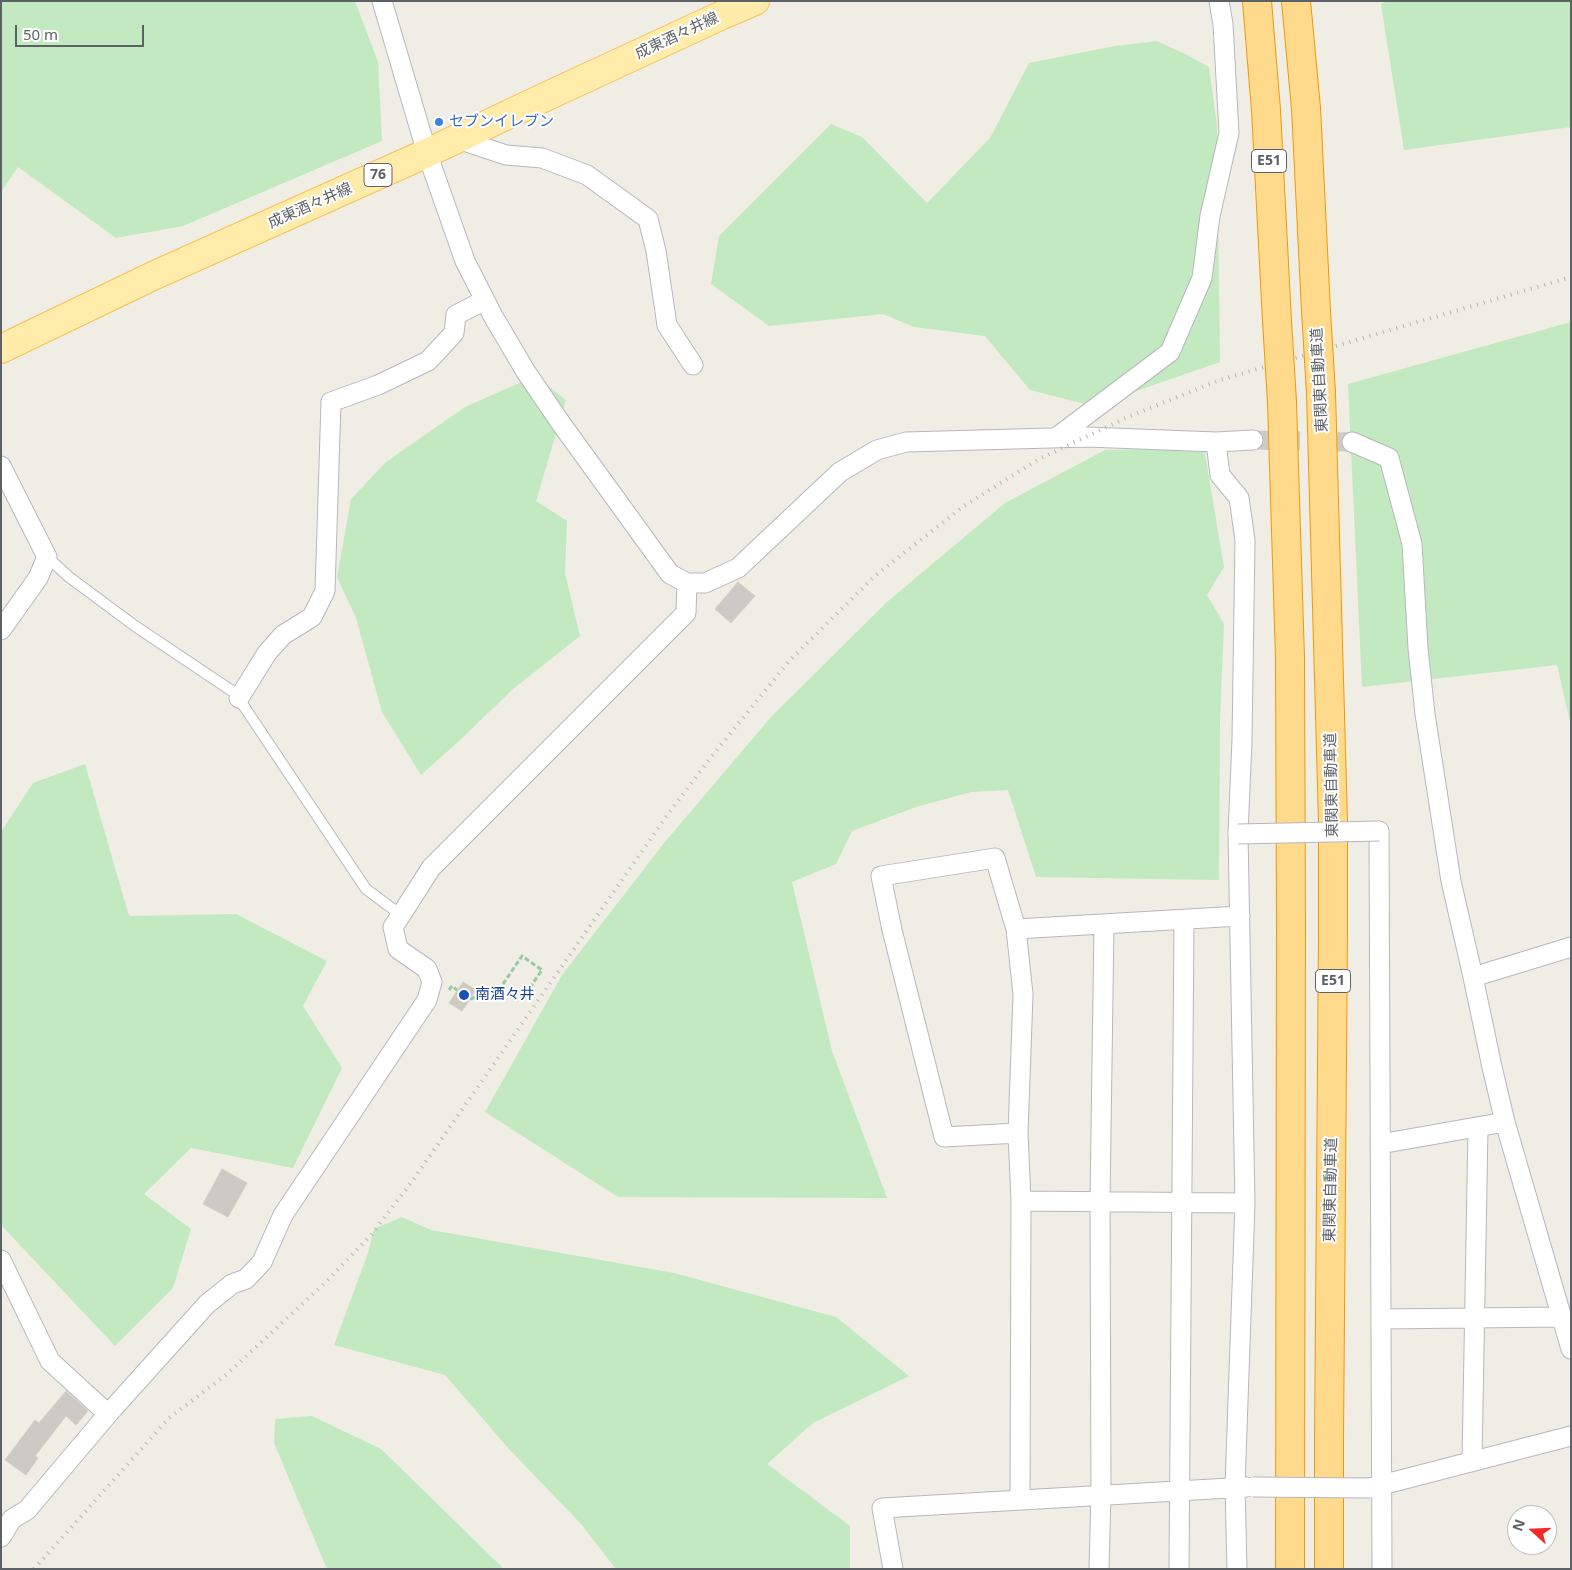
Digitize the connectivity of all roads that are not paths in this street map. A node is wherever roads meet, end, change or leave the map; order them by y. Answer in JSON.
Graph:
{"nodes":[{"id":1,"x":382,"y":1,"type":"edge"},
{"id":2,"x":755,"y":1,"type":"edge"},
{"id":3,"x":1219,"y":1,"type":"edge"},
{"id":4,"x":1257,"y":1,"type":"edge"},
{"id":5,"x":1296,"y":1,"type":"edge"},
{"id":6,"x":458,"y":139,"type":"junction"},
{"id":7,"x":427,"y":153,"type":"junction"},
{"id":8,"x":485,"y":300,"type":"junction"},
{"id":9,"x":1,"y":349,"type":"edge"},
{"id":10,"x":693,"y":365,"type":"dead end"},
{"id":11,"x":1057,"y":437,"type":"junction"},
{"id":12,"x":1254,"y":440,"type":"tunnel mouth"},
{"id":13,"x":1216,"y":442,"type":"junction"},
{"id":14,"x":1352,"y":442,"type":"tunnel mouth"},
{"id":15,"x":1,"y":466,"type":"edge"},
{"id":16,"x":47,"y":557,"type":"junction"},
{"id":17,"x":687,"y":582,"type":"junction"},
{"id":18,"x":1,"y":630,"type":"edge"},
{"id":19,"x":238,"y":698,"type":"junction"},
{"id":20,"x":1238,"y":834,"type":"junction"},
{"id":21,"x":401,"y":915,"type":"junction"},
{"id":22,"x":1240,"y":916,"type":"junction"},
{"id":23,"x":1184,"y":919,"type":"junction"},
{"id":24,"x":1104,"y":924,"type":"junction"},
{"id":25,"x":1016,"y":929,"type":"junction"},
{"id":26,"x":1571,"y":947,"type":"edge"},
{"id":27,"x":1473,"y":977,"type":"junction"},
{"id":28,"x":1506,"y":1122,"type":"junction"},
{"id":29,"x":1478,"y":1128,"type":"junction"},
{"id":30,"x":1018,"y":1133,"type":"junction"},
{"id":31,"x":1380,"y":1144,"type":"junction"},
{"id":32,"x":1021,"y":1201,"type":"junction"},
{"id":33,"x":1100,"y":1202,"type":"junction"},
{"id":34,"x":1181,"y":1202,"type":"junction"},
{"id":35,"x":1245,"y":1203,"type":"junction"},
{"id":36,"x":1,"y":1260,"type":"edge"},
{"id":37,"x":1561,"y":1317,"type":"junction"},
{"id":38,"x":1475,"y":1319,"type":"junction"},
{"id":39,"x":1381,"y":1320,"type":"junction"},
{"id":40,"x":1571,"y":1349,"type":"edge"},
{"id":41,"x":108,"y":1414,"type":"junction"},
{"id":42,"x":1571,"y":1436,"type":"edge"},
{"id":43,"x":1472,"y":1461,"type":"junction"},
{"id":44,"x":1244,"y":1486,"type":"junction"},
{"id":45,"x":1375,"y":1487,"type":"junction"},
{"id":46,"x":1180,"y":1490,"type":"junction"},
{"id":47,"x":1101,"y":1494,"type":"junction"},
{"id":48,"x":1020,"y":1500,"type":"junction"},
{"id":49,"x":7,"y":1520,"type":"edge"},
{"id":50,"x":1,"y":1537,"type":"edge"},
{"id":51,"x":892,"y":1569,"type":"edge"},
{"id":52,"x":1099,"y":1569,"type":"edge"},
{"id":53,"x":1179,"y":1569,"type":"edge"},
{"id":54,"x":1237,"y":1569,"type":"edge"},
{"id":55,"x":1290,"y":1569,"type":"edge"},
{"id":56,"x":1329,"y":1569,"type":"edge"},
{"id":57,"x":1382,"y":1569,"type":"edge"}],
"edges":[{"from":1,"to":7,"type":"street"},
{"from":2,"to":6,"type":"main road","name":"成東酒々井線","number":"76"},
{"from":3,"to":11,"type":"street"},
{"from":4,"to":55,"type":"highway","number":"E51","bridge":true},
{"from":5,"to":56,"type":"highway","name":"東関東自動車道","number":"E51","bridge":true},
{"from":6,"to":7,"type":"main road","name":"成東酒々井線","number":"76"},
{"from":6,"to":10,"type":"street"},
{"from":7,"to":8,"type":"street"},
{"from":7,"to":9,"type":"main road","name":"成東酒々井線","number":"76"},
{"from":8,"to":17,"type":"street"},
{"from":8,"to":19,"type":"street"},
{"from":11,"to":13,"type":"street"},
{"from":11,"to":17,"type":"street"},
{"from":12,"to":13,"type":"street"},
{"from":13,"to":20,"type":"street"},
{"from":14,"to":27,"type":"street"},
{"from":15,"to":16,"type":"street"},
{"from":16,"to":18,"type":"street"},
{"from":16,"to":19,"type":"lane"},
{"from":17,"to":21,"type":"street"},
{"from":19,"to":21,"type":"lane"},
{"from":20,"to":22,"type":"street"},
{"from":20,"to":31,"type":"street","bridge":true},
{"from":21,"to":41,"type":"street"},
{"from":22,"to":23,"type":"street"},
{"from":22,"to":35,"type":"street"},
{"from":23,"to":24,"type":"street"},
{"from":23,"to":34,"type":"street"},
{"from":24,"to":25,"type":"street"},
{"from":24,"to":33,"type":"street"},
{"from":25,"to":30,"type":"street"},
{"from":25,"to":30,"type":"street"},
{"from":26,"to":27,"type":"street"},
{"from":27,"to":28,"type":"street"},
{"from":28,"to":29,"type":"street"},
{"from":28,"to":37,"type":"street"},
{"from":29,"to":31,"type":"street"},
{"from":29,"to":38,"type":"street"},
{"from":30,"to":32,"type":"street"},
{"from":31,"to":39,"type":"street"},
{"from":32,"to":33,"type":"street"},
{"from":32,"to":48,"type":"street"},
{"from":33,"to":34,"type":"street"},
{"from":33,"to":47,"type":"street"},
{"from":34,"to":35,"type":"street"},
{"from":34,"to":46,"type":"street"},
{"from":35,"to":44,"type":"street"},
{"from":36,"to":41,"type":"street"},
{"from":37,"to":38,"type":"street"},
{"from":37,"to":40,"type":"street"},
{"from":38,"to":39,"type":"street"},
{"from":38,"to":43,"type":"street"},
{"from":39,"to":45,"type":"street"},
{"from":41,"to":49,"type":"street"},
{"from":42,"to":43,"type":"street"},
{"from":43,"to":45,"type":"street"},
{"from":44,"to":45,"type":"street","bridge":true},
{"from":44,"to":46,"type":"street"},
{"from":44,"to":54,"type":"street"},
{"from":45,"to":57,"type":"street"},
{"from":46,"to":47,"type":"street"},
{"from":46,"to":53,"type":"street"},
{"from":47,"to":48,"type":"street"},
{"from":47,"to":52,"type":"street"},
{"from":48,"to":51,"type":"street"},
{"from":49,"to":50,"type":"street"}]}
